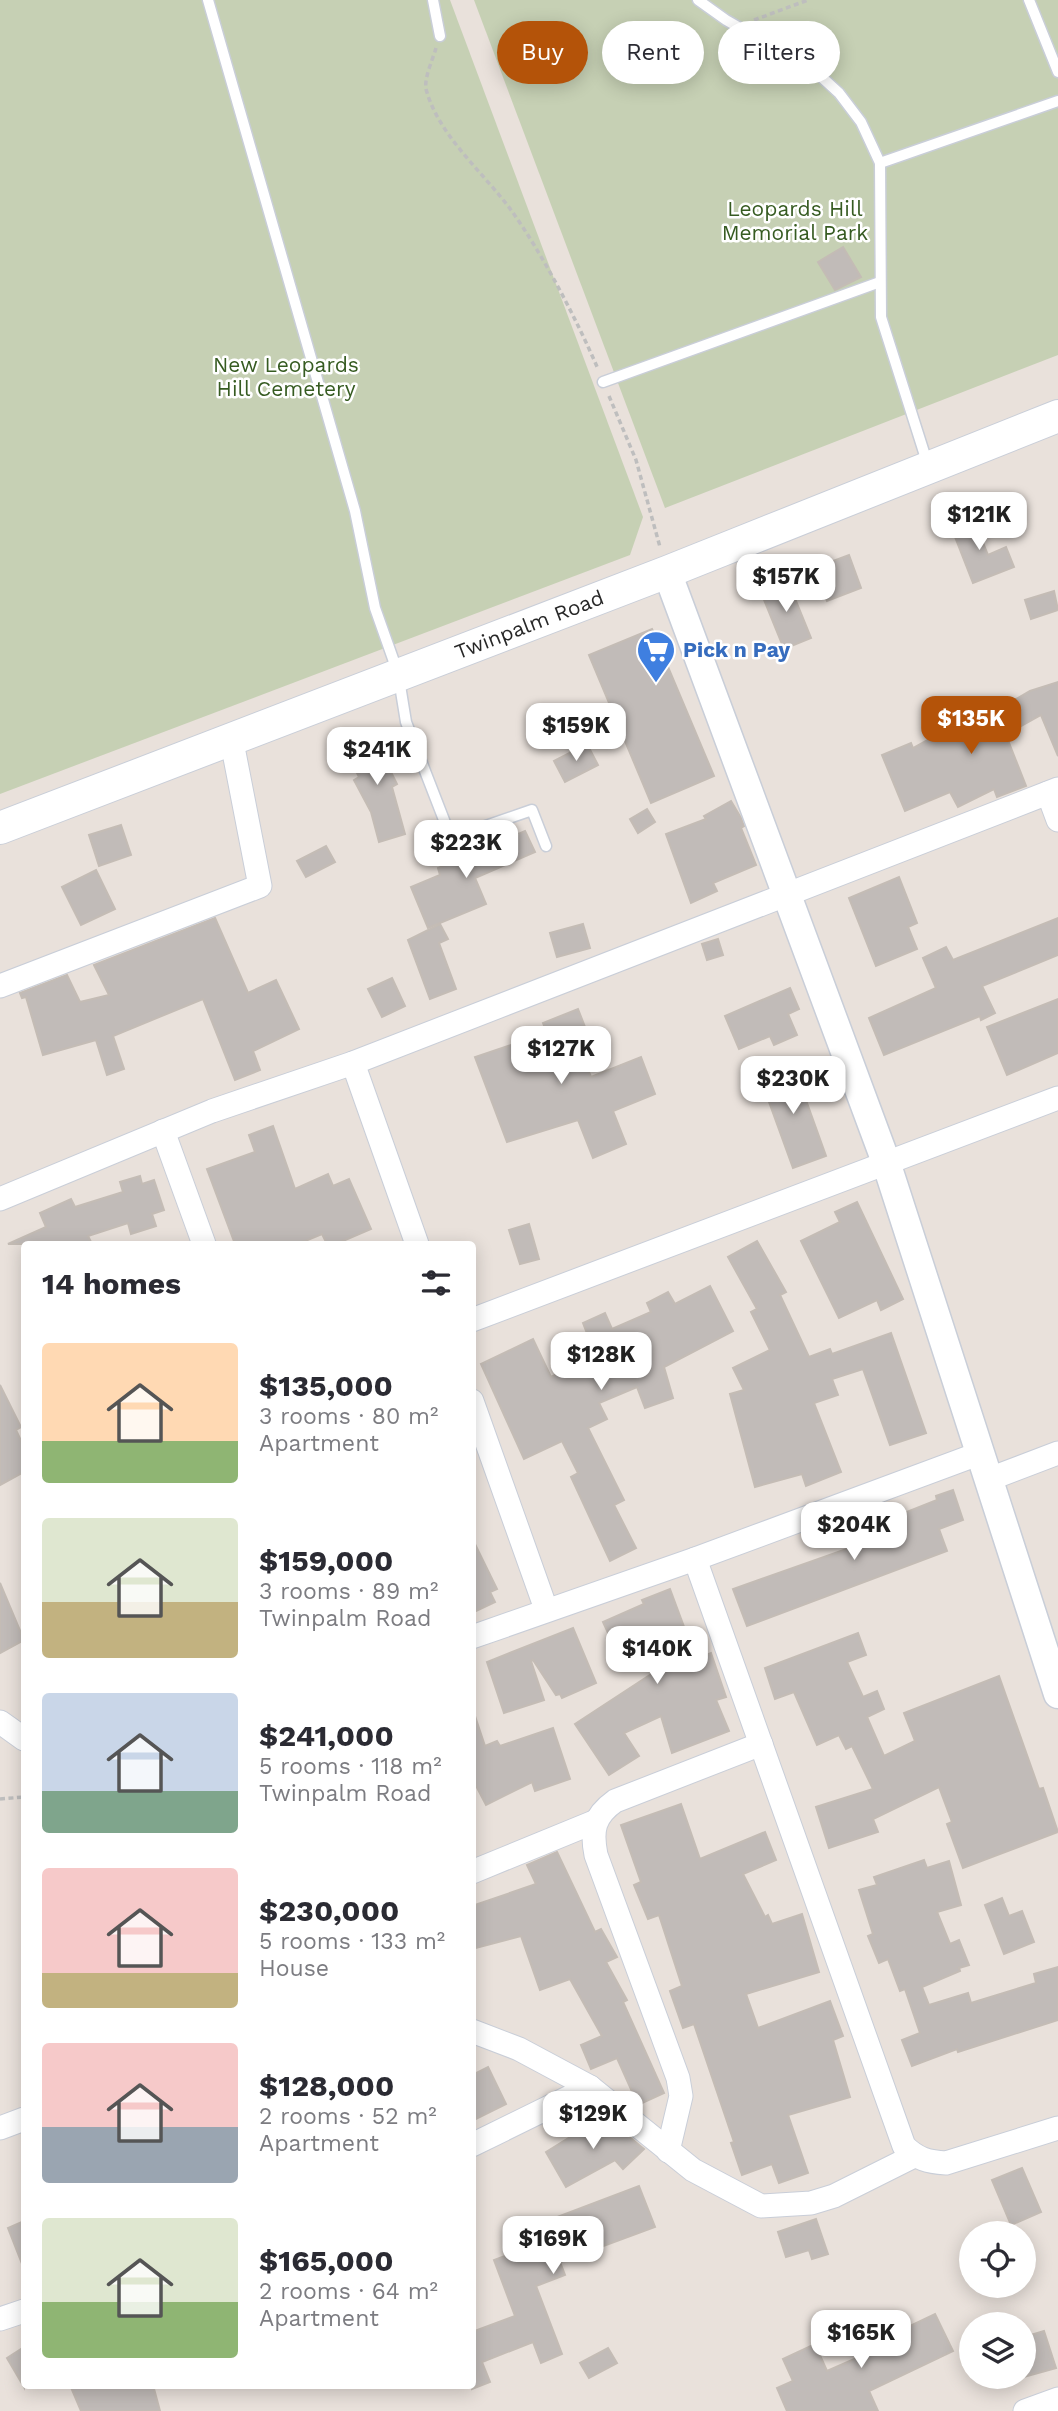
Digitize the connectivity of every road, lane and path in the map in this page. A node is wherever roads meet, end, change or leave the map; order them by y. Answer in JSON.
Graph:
{"nodes":[{"id":1,"x":208,"y":0,"type":"edge"},
{"id":2,"x":433,"y":0,"type":"edge"},
{"id":3,"x":698,"y":0,"type":"edge"},
{"id":4,"x":808,"y":0,"type":"edge"},
{"id":5,"x":1029,"y":0,"type":"edge"},
{"id":6,"x":730,"y":21,"type":"edge"},
{"id":7,"x":751,"y":21,"type":"edge"},
{"id":8,"x":440,"y":36,"type":"joint"},
{"id":9,"x":1058,"y":72,"type":"edge"},
{"id":10,"x":829,"y":84,"type":"edge"},
{"id":11,"x":1058,"y":101,"type":"edge"},
{"id":12,"x":880,"y":163,"type":"junction"},
{"id":13,"x":880,"y":282,"type":"junction"},
{"id":14,"x":603,"y":382,"type":"junction"},
{"id":15,"x":1058,"y":416,"type":"edge"},
{"id":16,"x":928,"y":465,"type":"junction"},
{"id":17,"x":667,"y":572,"type":"junction"},
{"id":18,"x":398,"y":673,"type":"junction"},
{"id":19,"x":231,"y":737,"type":"junction"},
{"id":20,"x":1053,"y":791,"type":"edge"},
{"id":21,"x":1058,"y":820,"type":"edge"},
{"id":22,"x":0,"y":828,"type":"edge"},
{"id":23,"x":546,"y":846,"type":"dead end"},
{"id":24,"x":786,"y":893,"type":"junction"},
{"id":25,"x":0,"y":986,"type":"edge"},
{"id":26,"x":353,"y":1063,"type":"junction"},
{"id":27,"x":1058,"y":1098,"type":"edge"},
{"id":28,"x":163,"y":1131,"type":"junction"},
{"id":29,"x":887,"y":1162,"type":"junction"},
{"id":30,"x":0,"y":1199,"type":"edge"},
{"id":31,"x":203,"y":1241,"type":"edge"},
{"id":32,"x":416,"y":1241,"type":"edge"},
{"id":33,"x":476,"y":1318,"type":"edge"},
{"id":34,"x":476,"y":1412,"type":"edge"},
{"id":35,"x":1058,"y":1453,"type":"edge"},
{"id":36,"x":983,"y":1467,"type":"junction"},
{"id":37,"x":695,"y":1559,"type":"junction"},
{"id":38,"x":546,"y":1609,"type":"junction"},
{"id":39,"x":476,"y":1635,"type":"edge"},
{"id":40,"x":1058,"y":1694,"type":"edge"},
{"id":41,"x":0,"y":1723,"type":"edge"},
{"id":42,"x":21,"y":1737,"type":"edge"},
{"id":43,"x":761,"y":1744,"type":"junction"},
{"id":44,"x":21,"y":1797,"type":"edge"},
{"id":45,"x":0,"y":1799,"type":"edge"},
{"id":46,"x":594,"y":1822,"type":"junction"},
{"id":47,"x":476,"y":1870,"type":"edge"},
{"id":48,"x":476,"y":2033,"type":"edge"},
{"id":49,"x":590,"y":2087,"type":"junction"},
{"id":50,"x":21,"y":2120,"type":"edge"},
{"id":51,"x":0,"y":2128,"type":"edge"},
{"id":52,"x":1058,"y":2128,"type":"edge"},
{"id":53,"x":476,"y":2143,"type":"edge"},
{"id":54,"x":668,"y":2151,"type":"junction"},
{"id":55,"x":914,"y":2156,"type":"junction"},
{"id":56,"x":21,"y":2312,"type":"edge"},
{"id":57,"x":0,"y":2319,"type":"edge"},
{"id":58,"x":1058,"y":2399,"type":"edge"},
{"id":59,"x":1025,"y":2411,"type":"edge"}],
"edges":[{"from":1,"to":18,"type":"lane"},
{"from":2,"to":8,"type":"lane"},
{"from":3,"to":6,"type":"lane"},
{"from":4,"to":7,"type":"path"},
{"from":5,"to":9,"type":"lane"},
{"from":8,"to":14,"type":"path"},
{"from":10,"to":12,"type":"lane"},
{"from":11,"to":12,"type":"lane"},
{"from":12,"to":13,"type":"lane"},
{"from":13,"to":14,"type":"lane"},
{"from":13,"to":16,"type":"lane"},
{"from":14,"to":17,"type":"path"},
{"from":15,"to":16,"type":"main road","name":"Twinpalm Road"},
{"from":16,"to":17,"type":"main road","name":"Twinpalm Road"},
{"from":17,"to":18,"type":"main road","name":"Twinpalm Road"},
{"from":17,"to":24,"type":"street"},
{"from":18,"to":19,"type":"main road","name":"Twinpalm Road"},
{"from":18,"to":23,"type":"lane"},
{"from":19,"to":22,"type":"main road","name":"Twinpalm Road"},
{"from":19,"to":25,"type":"street"},
{"from":20,"to":21,"type":"street"},
{"from":20,"to":24,"type":"street"},
{"from":24,"to":26,"type":"street"},
{"from":24,"to":29,"type":"street"},
{"from":26,"to":28,"type":"street"},
{"from":26,"to":32,"type":"street"},
{"from":27,"to":29,"type":"street"},
{"from":28,"to":30,"type":"street"},
{"from":28,"to":31,"type":"street"},
{"from":29,"to":33,"type":"street"},
{"from":29,"to":36,"type":"street"},
{"from":34,"to":38,"type":"street"},
{"from":35,"to":36,"type":"street"},
{"from":36,"to":37,"type":"street"},
{"from":36,"to":40,"type":"street"},
{"from":37,"to":38,"type":"street"},
{"from":37,"to":43,"type":"street"},
{"from":38,"to":39,"type":"street"},
{"from":41,"to":42,"type":"street"},
{"from":43,"to":46,"type":"street"},
{"from":43,"to":55,"type":"street"},
{"from":44,"to":45,"type":"path"},
{"from":46,"to":47,"type":"street"},
{"from":46,"to":54,"type":"street"},
{"from":48,"to":49,"type":"street"},
{"from":49,"to":53,"type":"street"},
{"from":49,"to":54,"type":"street"},
{"from":50,"to":51,"type":"street"},
{"from":52,"to":55,"type":"street"},
{"from":54,"to":55,"type":"street"},
{"from":56,"to":57,"type":"street"},
{"from":58,"to":59,"type":"street"}]}
